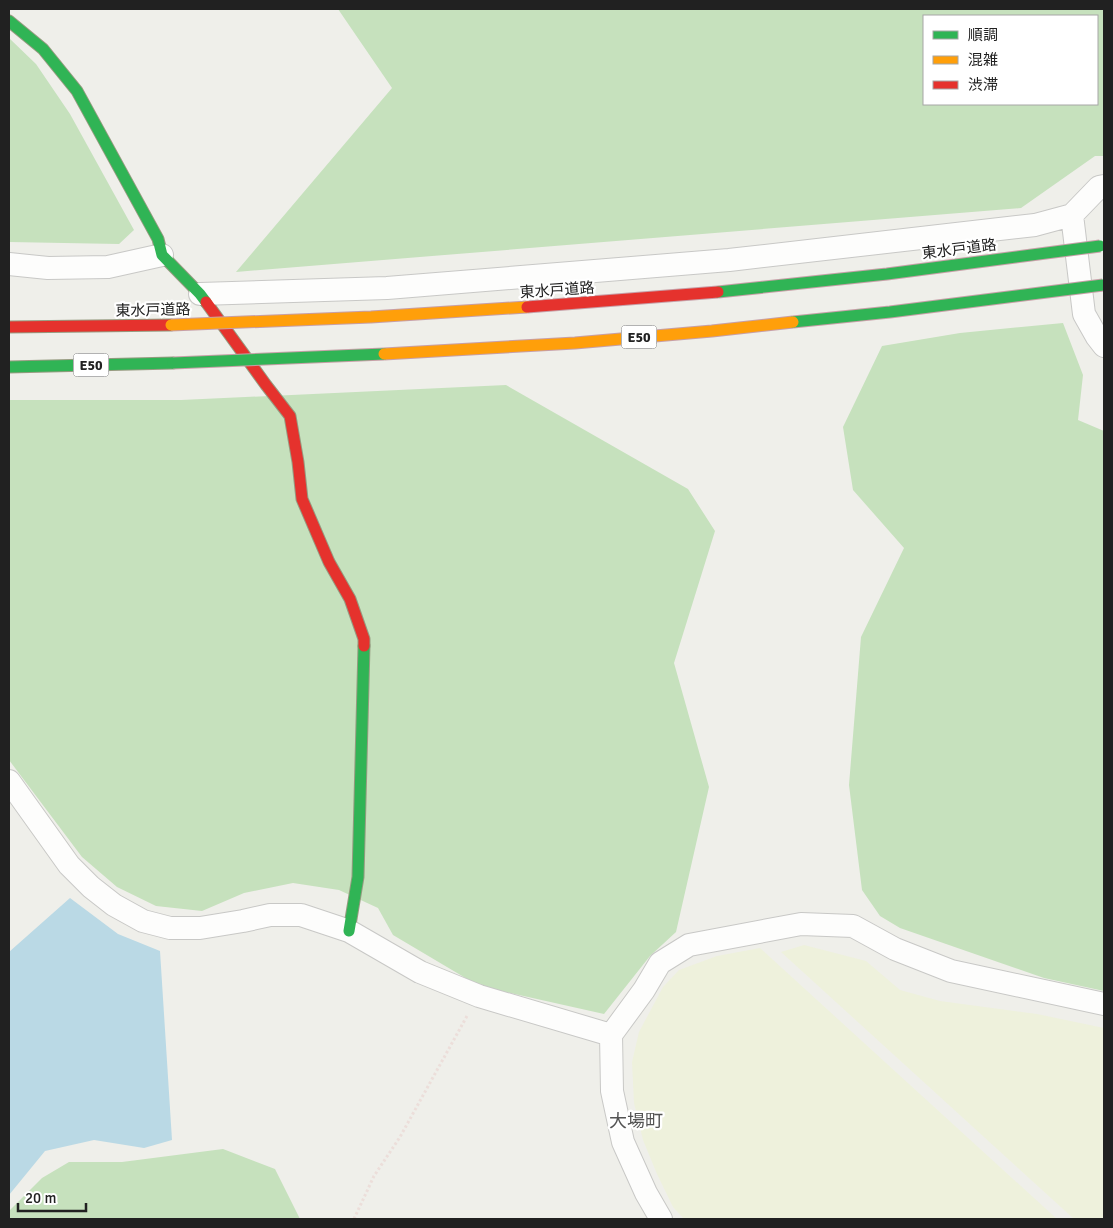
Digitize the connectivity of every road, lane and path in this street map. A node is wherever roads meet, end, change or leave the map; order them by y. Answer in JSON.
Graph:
{"nodes":[{"id":1,"x":9,"y":21,"type":"edge"},
{"id":2,"x":1104,"y":186,"type":"edge"},
{"id":3,"x":1072,"y":214,"type":"junction"},
{"id":4,"x":1102,"y":246,"type":"edge"},
{"id":5,"x":162,"y":256,"type":"junction"},
{"id":6,"x":9,"y":264,"type":"edge"},
{"id":7,"x":1104,"y":285,"type":"edge"},
{"id":8,"x":200,"y":294,"type":"junction"},
{"id":9,"x":9,"y":326,"type":"edge"},
{"id":10,"x":1104,"y":346,"type":"edge"},
{"id":11,"x":9,"y":367,"type":"edge"},
{"id":12,"x":9,"y":781,"type":"edge"},
{"id":13,"x":349,"y":931,"type":"junction"},
{"id":14,"x":479,"y":996,"type":"junction"},
{"id":15,"x":1104,"y":1004,"type":"edge"},
{"id":16,"x":611,"y":1035,"type":"junction"},
{"id":17,"x":354,"y":1219,"type":"edge"},
{"id":18,"x":661,"y":1219,"type":"edge"}],
"edges":[{"from":1,"to":5,"type":"main road"},
{"from":2,"to":3,"type":"street"},
{"from":3,"to":8,"type":"street"},
{"from":3,"to":10,"type":"street"},
{"from":4,"to":9,"type":"main road","name":"東水戸道路","bridge":true},
{"from":5,"to":6,"type":"street"},
{"from":5,"to":8,"type":"main road"},
{"from":7,"to":11,"type":"main road","number":"E50","bridge":true},
{"from":8,"to":13,"type":"main road"},
{"from":12,"to":13,"type":"street"},
{"from":13,"to":14,"type":"street"},
{"from":14,"to":16,"type":"street"},
{"from":14,"to":17,"type":"path"},
{"from":15,"to":16,"type":"street"},
{"from":16,"to":18,"type":"street"}]}
